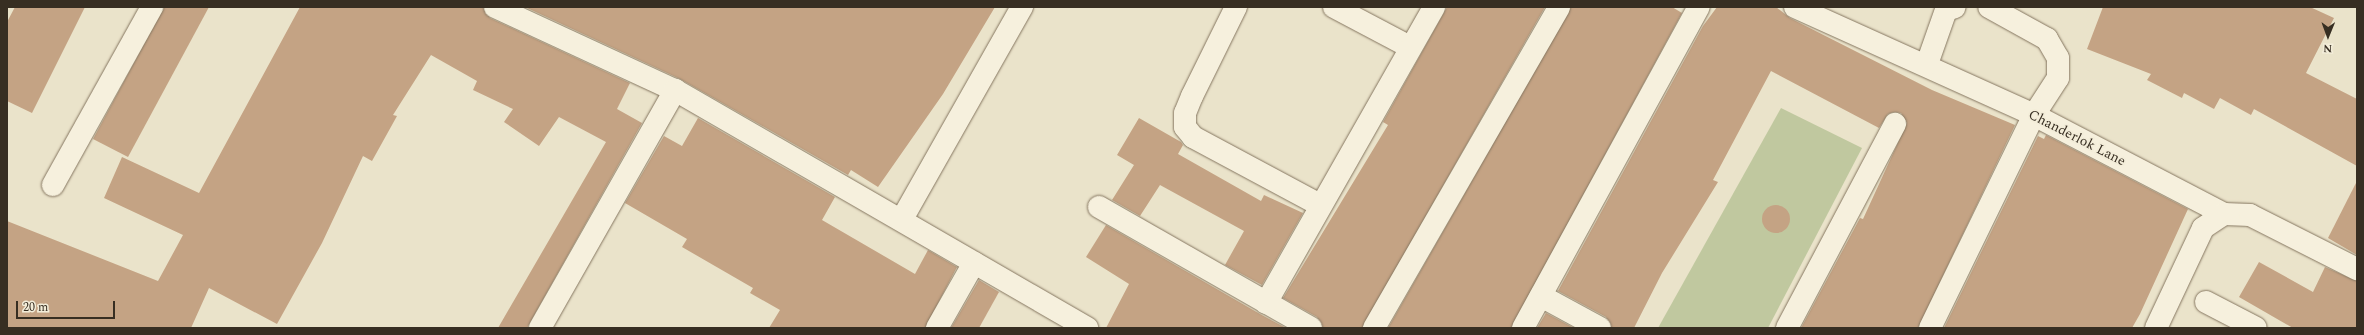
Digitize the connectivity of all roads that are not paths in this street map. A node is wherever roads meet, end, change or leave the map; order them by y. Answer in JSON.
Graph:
{"nodes":[{"id":1,"x":152,"y":7,"type":"edge"},
{"id":2,"x":495,"y":7,"type":"edge"},
{"id":3,"x":1022,"y":7,"type":"edge"},
{"id":4,"x":1236,"y":7,"type":"edge"},
{"id":5,"x":1334,"y":7,"type":"edge"},
{"id":6,"x":1434,"y":7,"type":"edge"},
{"id":7,"x":1559,"y":7,"type":"edge"},
{"id":8,"x":1699,"y":7,"type":"edge"},
{"id":9,"x":1795,"y":7,"type":"edge"},
{"id":10,"x":1955,"y":7,"type":"edge"},
{"id":11,"x":1989,"y":7,"type":"edge"},
{"id":12,"x":1410,"y":47,"type":"junction"},
{"id":13,"x":1927,"y":64,"type":"junction"},
{"id":14,"x":675,"y":90,"type":"junction"},
{"id":15,"x":2034,"y":115,"type":"junction"},
{"id":16,"x":1895,"y":124,"type":"dead end"},
{"id":17,"x":53,"y":185,"type":"dead end"},
{"id":18,"x":1320,"y":205,"type":"junction"},
{"id":19,"x":1099,"y":207,"type":"dead end"},
{"id":20,"x":2224,"y":214,"type":"junction"},
{"id":21,"x":902,"y":219,"type":"junction"},
{"id":22,"x":974,"y":263,"type":"junction"},
{"id":23,"x":2357,"y":269,"type":"edge"},
{"id":24,"x":1541,"y":296,"type":"junction"},
{"id":25,"x":2206,"y":302,"type":"dead end"},
{"id":26,"x":1266,"y":303,"type":"junction"},
{"id":27,"x":540,"y":328,"type":"edge"},
{"id":28,"x":937,"y":328,"type":"edge"},
{"id":29,"x":1087,"y":328,"type":"edge"},
{"id":30,"x":1311,"y":328,"type":"edge"},
{"id":31,"x":1374,"y":328,"type":"edge"},
{"id":32,"x":1523,"y":328,"type":"edge"},
{"id":33,"x":1600,"y":328,"type":"edge"},
{"id":34,"x":1787,"y":328,"type":"edge"},
{"id":35,"x":1930,"y":328,"type":"edge"},
{"id":36,"x":2156,"y":328,"type":"edge"},
{"id":37,"x":2256,"y":328,"type":"edge"}],
"edges":[{"from":1,"to":17,"type":"street"},
{"from":2,"to":14,"type":"street"},
{"from":3,"to":21,"type":"street"},
{"from":4,"to":18,"type":"street"},
{"from":5,"to":12,"type":"street"},
{"from":6,"to":12,"type":"street"},
{"from":7,"to":31,"type":"street"},
{"from":8,"to":24,"type":"street"},
{"from":9,"to":13,"type":"street","name":"Chanderlok Lane"},
{"from":10,"to":13,"type":"street"},
{"from":11,"to":15,"type":"street"},
{"from":12,"to":18,"type":"street"},
{"from":13,"to":15,"type":"street","name":"Chanderlok Lane"},
{"from":14,"to":21,"type":"street"},
{"from":14,"to":27,"type":"street"},
{"from":15,"to":20,"type":"street","name":"Chanderlok Lane"},
{"from":15,"to":35,"type":"street"},
{"from":16,"to":34,"type":"street"},
{"from":18,"to":26,"type":"street"},
{"from":19,"to":26,"type":"street"},
{"from":20,"to":23,"type":"street","name":"Chanderlok Lane"},
{"from":20,"to":36,"type":"street"},
{"from":21,"to":22,"type":"street"},
{"from":22,"to":28,"type":"street"},
{"from":22,"to":29,"type":"street"},
{"from":24,"to":32,"type":"street"},
{"from":24,"to":33,"type":"street"},
{"from":25,"to":37,"type":"street"},
{"from":26,"to":30,"type":"street"}]}
